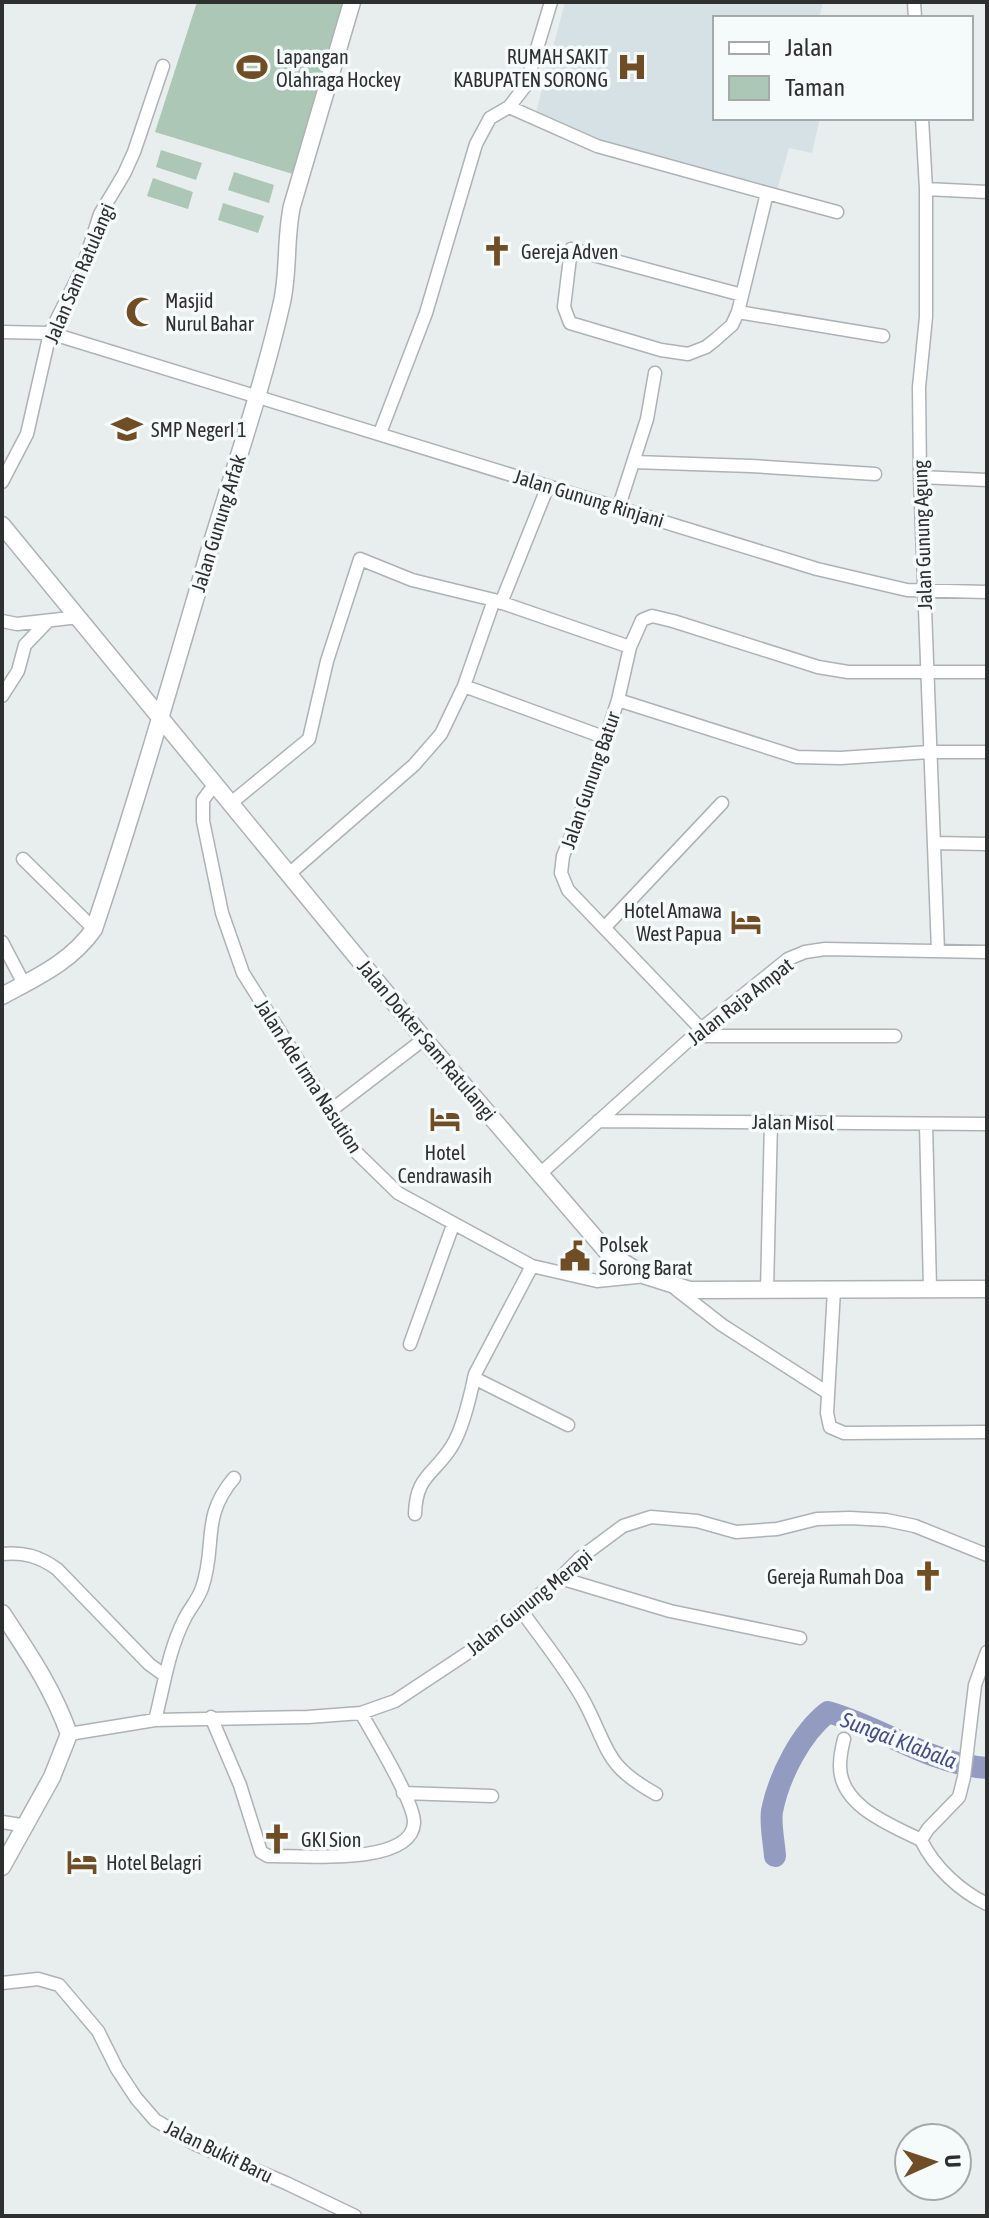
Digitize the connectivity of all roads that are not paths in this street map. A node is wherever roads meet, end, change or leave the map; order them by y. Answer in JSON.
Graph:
{"nodes":[{"id":1,"x":352,"y":2,"type":"edge"},
{"id":2,"x":551,"y":2,"type":"edge"},
{"id":3,"x":163,"y":66,"type":"dead end"},
{"id":4,"x":509,"y":107,"type":"junction"},
{"id":5,"x":922,"y":120,"type":"edge"},
{"id":6,"x":926,"y":189,"type":"junction"},
{"id":7,"x":762,"y":192,"type":"junction"},
{"id":8,"x":987,"y":192,"type":"edge"},
{"id":9,"x":837,"y":212,"type":"dead end"},
{"id":10,"x":742,"y":295,"type":"junction"},
{"id":11,"x":738,"y":312,"type":"junction"},
{"id":12,"x":2,"y":332,"type":"edge"},
{"id":13,"x":50,"y":333,"type":"junction"},
{"id":14,"x":883,"y":336,"type":"dead end"},
{"id":15,"x":655,"y":373,"type":"dead end"},
{"id":16,"x":256,"y":394,"type":"junction"},
{"id":17,"x":380,"y":433,"type":"junction"},
{"id":18,"x":634,"y":462,"type":"junction"},
{"id":19,"x":875,"y":474,"type":"dead end"},
{"id":20,"x":920,"y":477,"type":"junction"},
{"id":21,"x":987,"y":480,"type":"edge"},
{"id":22,"x":2,"y":482,"type":"edge"},
{"id":23,"x":548,"y":486,"type":"junction"},
{"id":24,"x":619,"y":506,"type":"junction"},
{"id":25,"x":2,"y":525,"type":"edge"},
{"id":26,"x":923,"y":592,"type":"junction"},
{"id":27,"x":987,"y":592,"type":"edge"},
{"id":28,"x":498,"y":601,"type":"junction"},
{"id":29,"x":79,"y":617,"type":"junction"},
{"id":30,"x":2,"y":621,"type":"edge"},
{"id":31,"x":47,"y":622,"type":"junction"},
{"id":32,"x":630,"y":647,"type":"junction"},
{"id":33,"x":926,"y":671,"type":"junction"},
{"id":34,"x":987,"y":672,"type":"edge"},
{"id":35,"x":464,"y":686,"type":"junction"},
{"id":36,"x":2,"y":696,"type":"edge"},
{"id":37,"x":618,"y":700,"type":"junction"},
{"id":38,"x":160,"y":718,"type":"junction"},
{"id":39,"x":606,"y":738,"type":"junction"},
{"id":40,"x":929,"y":752,"type":"junction"},
{"id":41,"x":987,"y":752,"type":"edge"},
{"id":42,"x":214,"y":785,"type":"junction"},
{"id":43,"x":231,"y":803,"type":"junction"},
{"id":44,"x":722,"y":803,"type":"dead end"},
{"id":45,"x":934,"y":843,"type":"junction"},
{"id":46,"x":987,"y":844,"type":"edge"},
{"id":47,"x":23,"y":859,"type":"dead end"},
{"id":48,"x":289,"y":874,"type":"junction"},
{"id":49,"x":605,"y":927,"type":"junction"},
{"id":50,"x":94,"y":929,"type":"junction"},
{"id":51,"x":2,"y":942,"type":"edge"},
{"id":52,"x":938,"y":951,"type":"junction"},
{"id":53,"x":987,"y":952,"type":"edge"},
{"id":54,"x":24,"y":984,"type":"junction"},
{"id":55,"x":2,"y":996,"type":"edge"},
{"id":56,"x":698,"y":1032,"type":"junction"},
{"id":57,"x":895,"y":1036,"type":"dead end"},
{"id":58,"x":424,"y":1039,"type":"junction"},
{"id":59,"x":330,"y":1111,"type":"junction"},
{"id":60,"x":598,"y":1121,"type":"junction"},
{"id":61,"x":771,"y":1121,"type":"junction"},
{"id":62,"x":926,"y":1124,"type":"junction"},
{"id":63,"x":987,"y":1124,"type":"edge"},
{"id":64,"x":541,"y":1173,"type":"junction"},
{"id":65,"x":453,"y":1225,"type":"junction"},
{"id":66,"x":532,"y":1266,"type":"junction"},
{"id":67,"x":646,"y":1276,"type":"junction"},
{"id":68,"x":674,"y":1287,"type":"junction"},
{"id":69,"x":930,"y":1288,"type":"junction"},
{"id":70,"x":987,"y":1289,"type":"edge"},
{"id":71,"x":767,"y":1290,"type":"junction"},
{"id":72,"x":834,"y":1290,"type":"junction"},
{"id":73,"x":410,"y":1344,"type":"dead end"},
{"id":74,"x":474,"y":1378,"type":"junction"},
{"id":75,"x":828,"y":1393,"type":"junction"},
{"id":76,"x":568,"y":1425,"type":"dead end"},
{"id":77,"x":987,"y":1432,"type":"edge"},
{"id":78,"x":234,"y":1478,"type":"dead end"},
{"id":79,"x":415,"y":1514,"type":"dead end"},
{"id":80,"x":2,"y":1554,"type":"edge"},
{"id":81,"x":987,"y":1555,"type":"edge"},
{"id":82,"x":560,"y":1578,"type":"junction"},
{"id":83,"x":521,"y":1610,"type":"junction"},
{"id":84,"x":2,"y":1613,"type":"edge"},
{"id":85,"x":7,"y":1628,"type":"edge"},
{"id":86,"x":800,"y":1638,"type":"dead end"},
{"id":87,"x":987,"y":1652,"type":"edge"},
{"id":88,"x":164,"y":1675,"type":"junction"},
{"id":89,"x":361,"y":1713,"type":"junction"},
{"id":90,"x":211,"y":1717,"type":"junction"},
{"id":91,"x":155,"y":1720,"type":"junction"},
{"id":92,"x":69,"y":1734,"type":"junction"},
{"id":93,"x":844,"y":1739,"type":"dead end"},
{"id":94,"x":403,"y":1793,"type":"junction"},
{"id":95,"x":656,"y":1794,"type":"dead end"},
{"id":96,"x":492,"y":1796,"type":"dead end"},
{"id":97,"x":2,"y":1822,"type":"edge"},
{"id":98,"x":27,"y":1826,"type":"junction"},
{"id":99,"x":921,"y":1840,"type":"junction"},
{"id":100,"x":2,"y":1867,"type":"edge"},
{"id":101,"x":987,"y":1904,"type":"edge"},
{"id":102,"x":2,"y":1983,"type":"edge"},
{"id":103,"x":355,"y":2216,"type":"edge"}],
"edges":[{"from":1,"to":16,"type":"street","name":"Jalan Gunung Arfak"},
{"from":2,"to":4,"type":"street"},
{"from":3,"to":13,"type":"street","name":"Jalan Sam Ratulangi"},
{"from":4,"to":7,"type":"street"},
{"from":4,"to":17,"type":"street"},
{"from":5,"to":6,"type":"street","name":"Jalan Gunung Agung"},
{"from":6,"to":8,"type":"street"},
{"from":6,"to":20,"type":"street","name":"Jalan Gunung Agung"},
{"from":7,"to":9,"type":"street"},
{"from":7,"to":10,"type":"street"},
{"from":10,"to":11,"type":"street"},
{"from":10,"to":11,"type":"street"},
{"from":11,"to":14,"type":"street"},
{"from":12,"to":13,"type":"street","name":"Jalan Gunung Rinjani"},
{"from":13,"to":16,"type":"street","name":"Jalan Gunung Rinjani"},
{"from":13,"to":22,"type":"street","name":"Jalan Sam Ratulangi"},
{"from":15,"to":18,"type":"street"},
{"from":16,"to":17,"type":"street","name":"Jalan Gunung Rinjani"},
{"from":16,"to":38,"type":"street","name":"Jalan Gunung Arfak"},
{"from":17,"to":23,"type":"street","name":"Jalan Gunung Rinjani"},
{"from":18,"to":19,"type":"street"},
{"from":18,"to":24,"type":"street"},
{"from":20,"to":21,"type":"street"},
{"from":20,"to":26,"type":"street","name":"Jalan Gunung Agung"},
{"from":23,"to":24,"type":"street","name":"Jalan Gunung Rinjani"},
{"from":23,"to":28,"type":"street"},
{"from":24,"to":26,"type":"street","name":"Jalan Gunung Rinjani"},
{"from":25,"to":29,"type":"street","name":"Jalan Dokter Sam Ratulangi"},
{"from":26,"to":27,"type":"street","name":"Jalan Gunung Rinjani"},
{"from":26,"to":33,"type":"street","name":"Jalan Gunung Agung"},
{"from":28,"to":32,"type":"street"},
{"from":28,"to":35,"type":"street"},
{"from":28,"to":43,"type":"street"},
{"from":29,"to":31,"type":"street"},
{"from":29,"to":38,"type":"street","name":"Jalan Dokter Sam Ratulangi"},
{"from":30,"to":31,"type":"street"},
{"from":31,"to":36,"type":"street"},
{"from":32,"to":33,"type":"street","name":"Jalan Gunung Batur"},
{"from":32,"to":37,"type":"street","name":"Jalan Gunung Batur"},
{"from":33,"to":34,"type":"street"},
{"from":33,"to":40,"type":"street","name":"Jalan Gunung Agung"},
{"from":35,"to":39,"type":"street"},
{"from":35,"to":48,"type":"street"},
{"from":37,"to":39,"type":"street","name":"Jalan Gunung Batur"},
{"from":37,"to":40,"type":"street"},
{"from":38,"to":42,"type":"street","name":"Jalan Dokter Sam Ratulangi"},
{"from":38,"to":50,"type":"street","name":"Jalan Gunung Arfak"},
{"from":39,"to":49,"type":"street","name":"Jalan Gunung Batur"},
{"from":40,"to":41,"type":"street"},
{"from":40,"to":45,"type":"street","name":"Jalan Gunung Agung"},
{"from":42,"to":43,"type":"street","name":"Jalan Dokter Sam Ratulangi"},
{"from":42,"to":59,"type":"street","name":"Jalan Ade Irma Nasution"},
{"from":43,"to":48,"type":"street","name":"Jalan Dokter Sam Ratulangi"},
{"from":44,"to":49,"type":"street"},
{"from":45,"to":46,"type":"street"},
{"from":45,"to":52,"type":"street","name":"Jalan Gunung Agung"},
{"from":47,"to":50,"type":"street"},
{"from":48,"to":58,"type":"street","name":"Jalan Dokter Sam Ratulangi"},
{"from":49,"to":56,"type":"street","name":"Jalan Gunung Batur"},
{"from":50,"to":54,"type":"street","name":"Jalan Gunung Arfak"},
{"from":51,"to":54,"type":"street"},
{"from":52,"to":53,"type":"street","name":"Jalan Raja Ampat"},
{"from":52,"to":56,"type":"street","name":"Jalan Raja Ampat"},
{"from":54,"to":55,"type":"street","name":"Jalan Gunung Arfak"},
{"from":56,"to":57,"type":"street"},
{"from":56,"to":60,"type":"street","name":"Jalan Raja Ampat"},
{"from":58,"to":59,"type":"street"},
{"from":58,"to":64,"type":"street","name":"Jalan Dokter Sam Ratulangi"},
{"from":59,"to":65,"type":"street","name":"Jalan Ade Irma Nasution"},
{"from":60,"to":61,"type":"street","name":"Jalan Misol"},
{"from":60,"to":64,"type":"street","name":"Jalan Raja Ampat"},
{"from":61,"to":62,"type":"street","name":"Jalan Misol"},
{"from":61,"to":71,"type":"street"},
{"from":62,"to":63,"type":"street","name":"Jalan Misol"},
{"from":62,"to":69,"type":"street"},
{"from":64,"to":67,"type":"street","name":"Jalan Dokter Sam Ratulangi"},
{"from":65,"to":66,"type":"street","name":"Jalan Ade Irma Nasution"},
{"from":65,"to":73,"type":"street"},
{"from":66,"to":67,"type":"street","name":"Jalan Ade Irma Nasution"},
{"from":66,"to":74,"type":"street"},
{"from":67,"to":68,"type":"street","name":"Jalan Dokter Sam Ratulangi"},
{"from":68,"to":71,"type":"street","name":"Jalan Dokter Sam Ratulangi"},
{"from":68,"to":75,"type":"street"},
{"from":69,"to":70,"type":"street","name":"Jalan Dokter Sam Ratulangi"},
{"from":69,"to":72,"type":"street","name":"Jalan Dokter Sam Ratulangi"},
{"from":71,"to":72,"type":"street","name":"Jalan Dokter Sam Ratulangi"},
{"from":72,"to":75,"type":"street"},
{"from":74,"to":76,"type":"street"},
{"from":74,"to":79,"type":"street"},
{"from":75,"to":77,"type":"street"},
{"from":78,"to":88,"type":"street"},
{"from":80,"to":88,"type":"street"},
{"from":81,"to":82,"type":"street","name":"Jalan Gunung Merapi"},
{"from":82,"to":83,"type":"street","name":"Jalan Gunung Merapi"},
{"from":82,"to":86,"type":"street"},
{"from":83,"to":89,"type":"street","name":"Jalan Gunung Merapi"},
{"from":83,"to":95,"type":"street"},
{"from":84,"to":85,"type":"street"},
{"from":85,"to":92,"type":"street"},
{"from":87,"to":99,"type":"street"},
{"from":88,"to":91,"type":"street"},
{"from":89,"to":90,"type":"street","name":"Jalan Gunung Merapi"},
{"from":89,"to":94,"type":"street"},
{"from":90,"to":91,"type":"street","name":"Jalan Gunung Merapi"},
{"from":90,"to":94,"type":"street"},
{"from":91,"to":92,"type":"street","name":"Jalan Gunung Merapi"},
{"from":92,"to":98,"type":"street"},
{"from":93,"to":99,"type":"street"},
{"from":94,"to":96,"type":"street"},
{"from":97,"to":98,"type":"street"},
{"from":98,"to":100,"type":"street"},
{"from":99,"to":101,"type":"street"},
{"from":102,"to":103,"type":"street","name":"Jalan Bukit Baru"}]}
